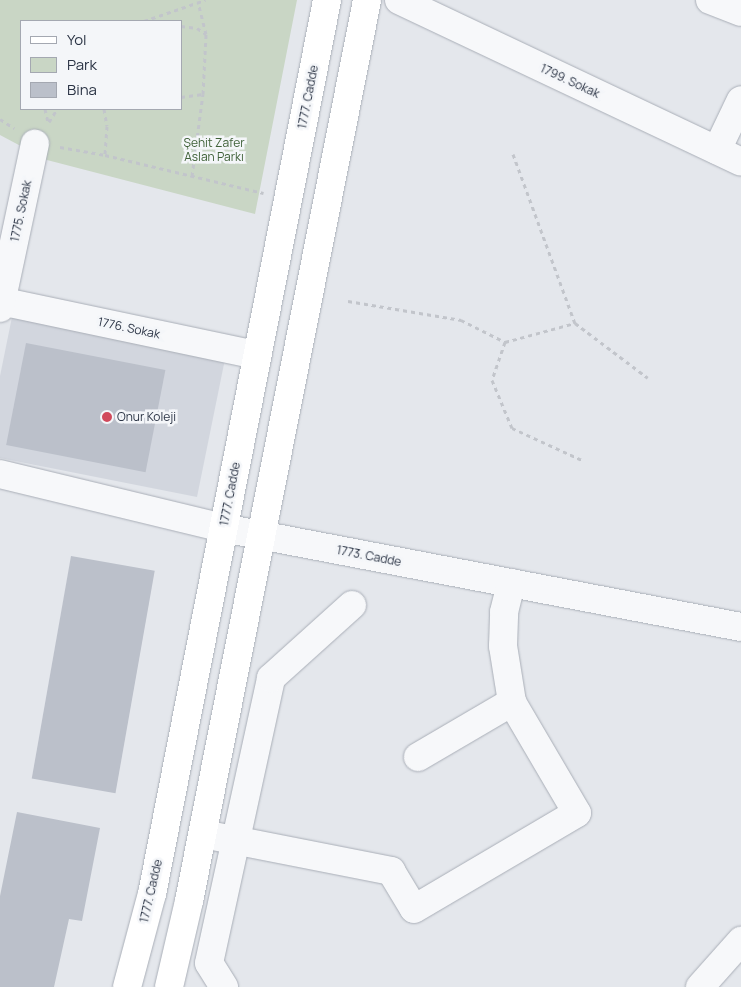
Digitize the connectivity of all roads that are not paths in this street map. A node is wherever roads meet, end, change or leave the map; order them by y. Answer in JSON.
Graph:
{"nodes":[{"id":1,"x":327,"y":0,"type":"edge"},
{"id":2,"x":368,"y":0,"type":"edge"},
{"id":3,"x":399,"y":0,"type":"edge"},
{"id":4,"x":710,"y":0,"type":"edge"},
{"id":5,"x":741,"y":12,"type":"edge"},
{"id":6,"x":741,"y":100,"type":"edge"},
{"id":7,"x":42,"y":133,"type":"road end"},
{"id":8,"x":717,"y":150,"type":"junction"},
{"id":9,"x":741,"y":162,"type":"edge"},
{"id":10,"x":0,"y":303,"type":"edge"},
{"id":11,"x":257,"y":355,"type":"junction"},
{"id":12,"x":0,"y":474,"type":"edge"},
{"id":13,"x":223,"y":528,"type":"junction"},
{"id":14,"x":262,"y":535,"type":"junction"},
{"id":15,"x":511,"y":583,"type":"junction"},
{"id":16,"x":352,"y":605,"type":"dead end"},
{"id":17,"x":741,"y":628,"type":"edge"},
{"id":18,"x":512,"y":702,"type":"junction"},
{"id":19,"x":418,"y":757,"type":"dead end"},
{"id":20,"x":203,"y":834,"type":"junction"},
{"id":21,"x":237,"y":841,"type":"junction"},
{"id":22,"x":741,"y":941,"type":"edge"},
{"id":23,"x":126,"y":987,"type":"edge"},
{"id":24,"x":168,"y":987,"type":"edge"},
{"id":25,"x":224,"y":987,"type":"edge"},
{"id":26,"x":700,"y":987,"type":"edge"}],
"edges":[{"from":1,"to":11,"type":"main road","name":"1777. Cadde"},
{"from":2,"to":14,"type":"main road"},
{"from":3,"to":8,"type":"street","name":"1799. Sokak"},
{"from":4,"to":5,"type":"street"},
{"from":6,"to":8,"type":"street"},
{"from":7,"to":10,"type":"street","name":"1775. Sokak"},
{"from":8,"to":9,"type":"street","name":"1799. Sokak"},
{"from":10,"to":11,"type":"street","name":"1776. Sokak"},
{"from":11,"to":13,"type":"main road","name":"1777. Cadde"},
{"from":12,"to":13,"type":"street","name":"1773. Cadde"},
{"from":13,"to":14,"type":"street","name":"1773. Cadde"},
{"from":13,"to":23,"type":"main road","name":"1777. Cadde"},
{"from":14,"to":15,"type":"street","name":"1773. Cadde"},
{"from":14,"to":20,"type":"main road"},
{"from":15,"to":17,"type":"street","name":"1773. Cadde"},
{"from":15,"to":18,"type":"street"},
{"from":16,"to":21,"type":"street"},
{"from":18,"to":19,"type":"street"},
{"from":18,"to":21,"type":"street"},
{"from":20,"to":21,"type":"street"},
{"from":20,"to":24,"type":"main road"},
{"from":21,"to":25,"type":"street"},
{"from":22,"to":26,"type":"street"}]}
